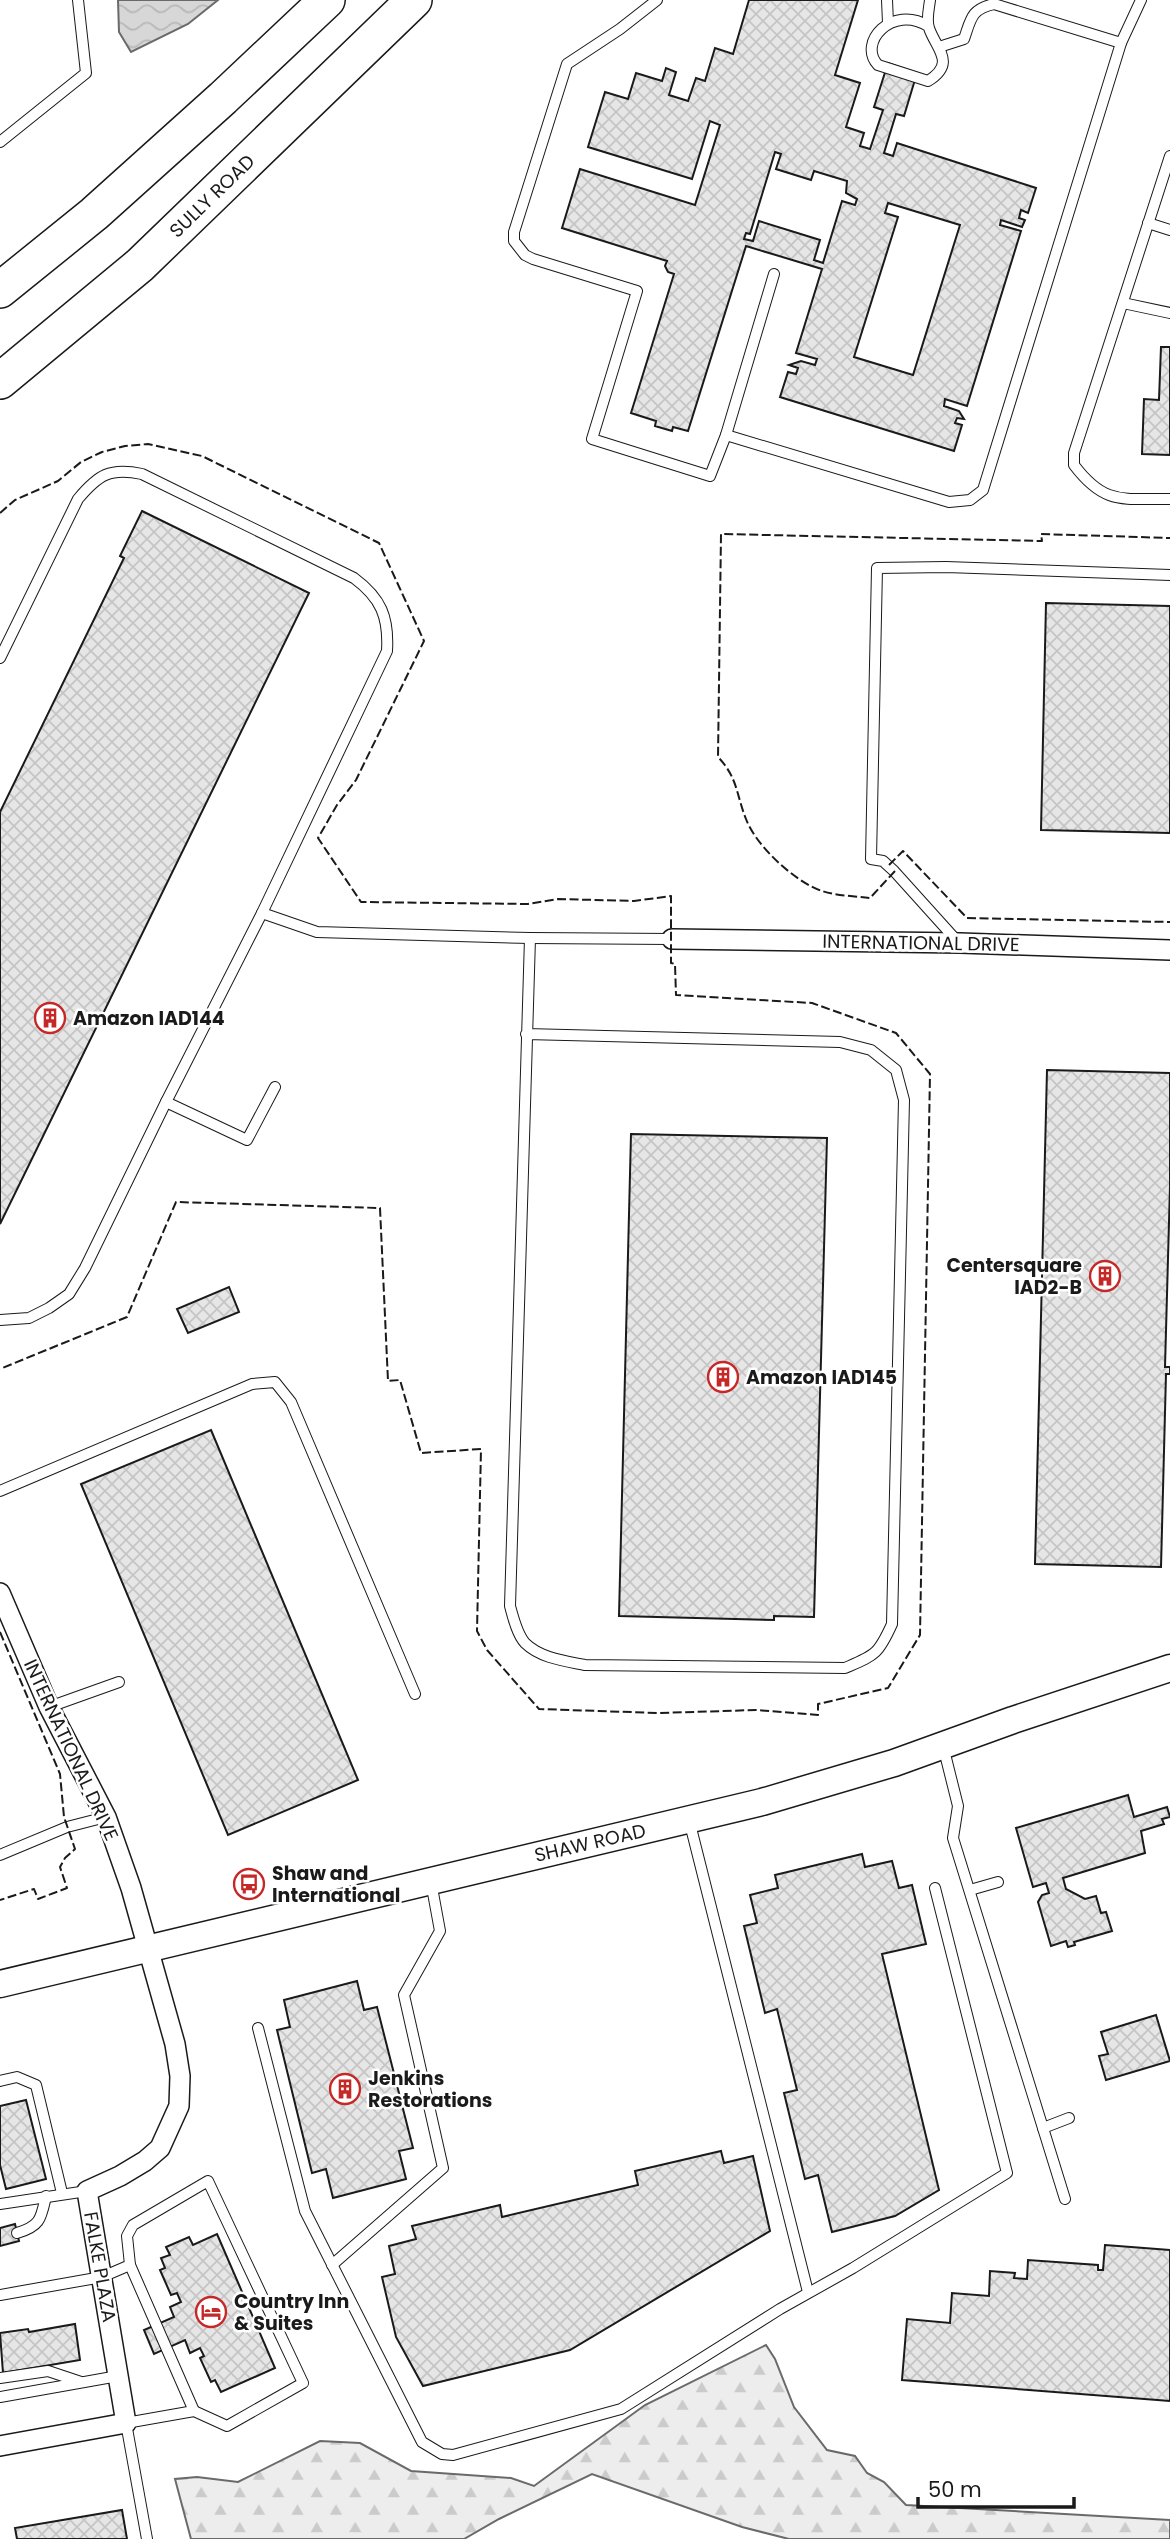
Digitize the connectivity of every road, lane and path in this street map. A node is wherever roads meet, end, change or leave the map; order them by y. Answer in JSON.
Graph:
{"nodes":[{"id":1,"x":78,"y":0,"type":"edge"},
{"id":2,"x":327,"y":0,"type":"edge"},
{"id":3,"x":414,"y":0,"type":"edge"},
{"id":4,"x":657,"y":0,"type":"edge"},
{"id":5,"x":887,"y":0,"type":"edge"},
{"id":6,"x":930,"y":0,"type":"edge"},
{"id":7,"x":1141,"y":0,"type":"edge"},
{"id":8,"x":888,"y":23,"type":"junction"},
{"id":9,"x":928,"y":26,"type":"junction"},
{"id":10,"x":1121,"y":43,"type":"junction"},
{"id":11,"x":939,"y":47,"type":"junction"},
{"id":12,"x":0,"y":142,"type":"edge"},
{"id":13,"x":1170,"y":156,"type":"edge"},
{"id":14,"x":1148,"y":223,"type":"junction"},
{"id":15,"x":1170,"y":230,"type":"edge"},
{"id":16,"x":774,"y":274,"type":"dead end"},
{"id":17,"x":0,"y":290,"type":"edge"},
{"id":18,"x":1123,"y":303,"type":"junction"},
{"id":19,"x":1170,"y":313,"type":"edge"},
{"id":20,"x":0,"y":381,"type":"edge"},
{"id":21,"x":726,"y":435,"type":"junction"},
{"id":22,"x":1170,"y":499,"type":"edge"},
{"id":23,"x":1170,"y":575,"type":"edge"},
{"id":24,"x":0,"y":658,"type":"edge"},
{"id":25,"x":262,"y":913,"type":"junction"},
{"id":26,"x":530,"y":938,"type":"junction"},
{"id":27,"x":672,"y":939,"type":"joint"},
{"id":28,"x":960,"y":943,"type":"junction"},
{"id":29,"x":1170,"y":950,"type":"edge"},
{"id":30,"x":527,"y":1034,"type":"junction"},
{"id":31,"x":275,"y":1087,"type":"dead end"},
{"id":32,"x":166,"y":1102,"type":"junction"},
{"id":33,"x":0,"y":1320,"type":"edge"},
{"id":34,"x":0,"y":1491,"type":"edge"},
{"id":35,"x":0,"y":1592,"type":"edge"},
{"id":36,"x":1170,"y":1668,"type":"edge"},
{"id":37,"x":119,"y":1682,"type":"dead end"},
{"id":38,"x":415,"y":1694,"type":"dead end"},
{"id":39,"x":49,"y":1707,"type":"junction"},
{"id":40,"x":943,"y":1745,"type":"junction"},
{"id":41,"x":106,"y":1817,"type":"junction"},
{"id":42,"x":689,"y":1819,"type":"junction"},
{"id":43,"x":0,"y":1855,"type":"edge"},
{"id":44,"x":431,"y":1881,"type":"junction"},
{"id":45,"x":998,"y":1882,"type":"dead end"},
{"id":46,"x":935,"y":1888,"type":"dead end"},
{"id":47,"x":970,"y":1891,"type":"junction"},
{"id":48,"x":147,"y":1950,"type":"junction"},
{"id":49,"x":0,"y":1984,"type":"edge"},
{"id":50,"x":258,"y":2028,"type":"dead end"},
{"id":51,"x":0,"y":2081,"type":"edge"},
{"id":52,"x":1069,"y":2118,"type":"dead end"},
{"id":53,"x":1043,"y":2128,"type":"junction"},
{"id":54,"x":87,"y":2190,"type":"junction"},
{"id":55,"x":62,"y":2193,"type":"junction"},
{"id":56,"x":46,"y":2196,"type":"junction"},
{"id":57,"x":1065,"y":2199,"type":"dead end"},
{"id":58,"x":0,"y":2204,"type":"edge"},
{"id":59,"x":18,"y":2233,"type":"dead end"},
{"id":60,"x":130,"y":2265,"type":"junction"},
{"id":61,"x":332,"y":2265,"type":"junction"},
{"id":62,"x":102,"y":2277,"type":"junction"},
{"id":63,"x":808,"y":2292,"type":"junction"},
{"id":64,"x":0,"y":2298,"type":"edge"},
{"id":65,"x":118,"y":2376,"type":"junction"},
{"id":66,"x":0,"y":2378,"type":"edge"},
{"id":67,"x":82,"y":2382,"type":"junction"},
{"id":68,"x":0,"y":2397,"type":"edge"},
{"id":69,"x":194,"y":2411,"type":"junction"},
{"id":70,"x":126,"y":2423,"type":"junction"},
{"id":71,"x":0,"y":2446,"type":"edge"},
{"id":72,"x":147,"y":2539,"type":"edge"}],
"edges":[{"from":1,"to":12,"type":"lane"},
{"from":2,"to":17,"type":"highway"},
{"from":3,"to":20,"type":"highway","name":"SULLY ROAD"},
{"from":4,"to":21,"type":"lane"},
{"from":5,"to":8,"type":"lane"},
{"from":6,"to":9,"type":"lane"},
{"from":7,"to":10,"type":"lane"},
{"from":8,"to":9,"type":"lane"},
{"from":8,"to":11,"type":"lane"},
{"from":9,"to":11,"type":"lane"},
{"from":10,"to":11,"type":"lane"},
{"from":10,"to":21,"type":"lane"},
{"from":13,"to":14,"type":"lane"},
{"from":14,"to":15,"type":"lane"},
{"from":14,"to":18,"type":"lane"},
{"from":16,"to":21,"type":"lane"},
{"from":18,"to":19,"type":"lane"},
{"from":18,"to":22,"type":"lane"},
{"from":23,"to":28,"type":"lane"},
{"from":24,"to":25,"type":"lane"},
{"from":25,"to":26,"type":"lane"},
{"from":25,"to":32,"type":"lane"},
{"from":26,"to":27,"type":"lane"},
{"from":26,"to":30,"type":"lane"},
{"from":27,"to":28,"type":"street","name":"INTERNATIONAL DRIVE"},
{"from":28,"to":29,"type":"street","name":"INTERNATIONAL DRIVE"},
{"from":30,"to":30,"type":"lane"},
{"from":31,"to":32,"type":"lane"},
{"from":32,"to":33,"type":"lane"},
{"from":34,"to":38,"type":"lane"},
{"from":35,"to":39,"type":"street","name":"INTERNATIONAL DRIVE"},
{"from":36,"to":40,"type":"main road","name":"SHAW ROAD"},
{"from":37,"to":39,"type":"lane"},
{"from":39,"to":41,"type":"street","name":"INTERNATIONAL DRIVE"},
{"from":40,"to":42,"type":"main road","name":"SHAW ROAD"},
{"from":40,"to":47,"type":"lane"},
{"from":41,"to":43,"type":"lane"},
{"from":41,"to":48,"type":"street","name":"INTERNATIONAL DRIVE"},
{"from":42,"to":44,"type":"main road","name":"SHAW ROAD"},
{"from":42,"to":63,"type":"lane"},
{"from":44,"to":48,"type":"main road","name":"SHAW ROAD"},
{"from":44,"to":61,"type":"lane"},
{"from":45,"to":47,"type":"lane"},
{"from":46,"to":63,"type":"lane"},
{"from":47,"to":53,"type":"lane"},
{"from":48,"to":49,"type":"main road","name":"SHAW ROAD"},
{"from":48,"to":54,"type":"street","name":"FALKE PLAZA"},
{"from":50,"to":61,"type":"lane"},
{"from":51,"to":55,"type":"lane"},
{"from":52,"to":53,"type":"lane"},
{"from":53,"to":57,"type":"lane"},
{"from":54,"to":55,"type":"lane"},
{"from":54,"to":62,"type":"street","name":"FALKE PLAZA"},
{"from":55,"to":56,"type":"lane"},
{"from":56,"to":58,"type":"lane"},
{"from":56,"to":59,"type":"lane"},
{"from":60,"to":62,"type":"lane"},
{"from":60,"to":69,"type":"lane"},
{"from":60,"to":69,"type":"lane"},
{"from":61,"to":63,"type":"lane"},
{"from":62,"to":64,"type":"lane"},
{"from":62,"to":65,"type":"street","name":"FALKE PLAZA"},
{"from":65,"to":67,"type":"lane"},
{"from":65,"to":70,"type":"street","name":"FALKE PLAZA"},
{"from":66,"to":67,"type":"lane"},
{"from":67,"to":68,"type":"lane"},
{"from":69,"to":70,"type":"lane"},
{"from":70,"to":71,"type":"street"},
{"from":70,"to":72,"type":"lane"}]}
